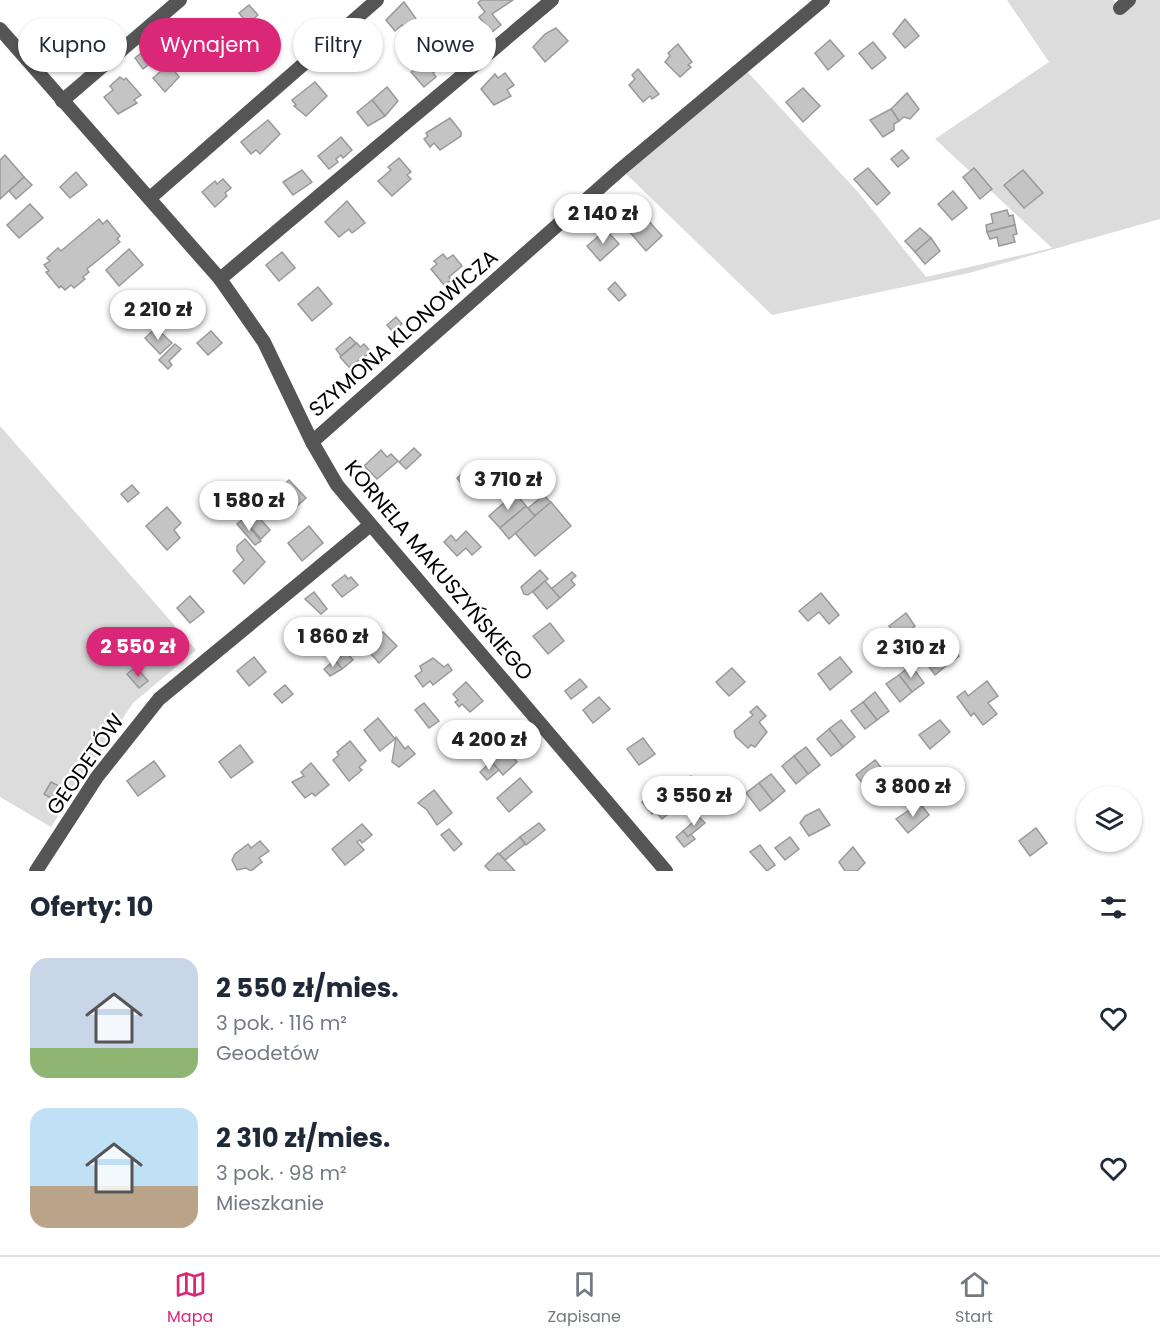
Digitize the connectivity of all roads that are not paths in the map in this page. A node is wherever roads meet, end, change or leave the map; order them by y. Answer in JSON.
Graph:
{"nodes":[{"id":1,"x":180,"y":0,"type":"edge"},
{"id":2,"x":377,"y":0,"type":"edge"},
{"id":3,"x":552,"y":0,"type":"edge"},
{"id":4,"x":823,"y":0,"type":"edge"},
{"id":5,"x":0,"y":29,"type":"edge"},
{"id":6,"x":62,"y":101,"type":"junction"},
{"id":7,"x":150,"y":198,"type":"junction"},
{"id":8,"x":220,"y":279,"type":"junction"},
{"id":9,"x":312,"y":442,"type":"junction"},
{"id":10,"x":369,"y":526,"type":"junction"},
{"id":11,"x":36,"y":871,"type":"edge"},
{"id":12,"x":666,"y":871,"type":"edge"}],
"edges":[{"from":1,"to":6,"type":"street"},
{"from":2,"to":7,"type":"street"},
{"from":3,"to":8,"type":"street"},
{"from":4,"to":9,"type":"street","name":"SZYMONA KLONOWICZA"},
{"from":5,"to":6,"type":"street","name":"KORNELA MAKUSZYŃSKIEGO"},
{"from":6,"to":7,"type":"street","name":"KORNELA MAKUSZYŃSKIEGO"},
{"from":7,"to":8,"type":"street","name":"KORNELA MAKUSZYŃSKIEGO"},
{"from":8,"to":9,"type":"street","name":"KORNELA MAKUSZYŃSKIEGO"},
{"from":9,"to":10,"type":"street","name":"KORNELA MAKUSZYŃSKIEGO"},
{"from":10,"to":11,"type":"street","name":"GEODETÓW"},
{"from":10,"to":12,"type":"street","name":"KORNELA MAKUSZYŃSKIEGO"}]}
